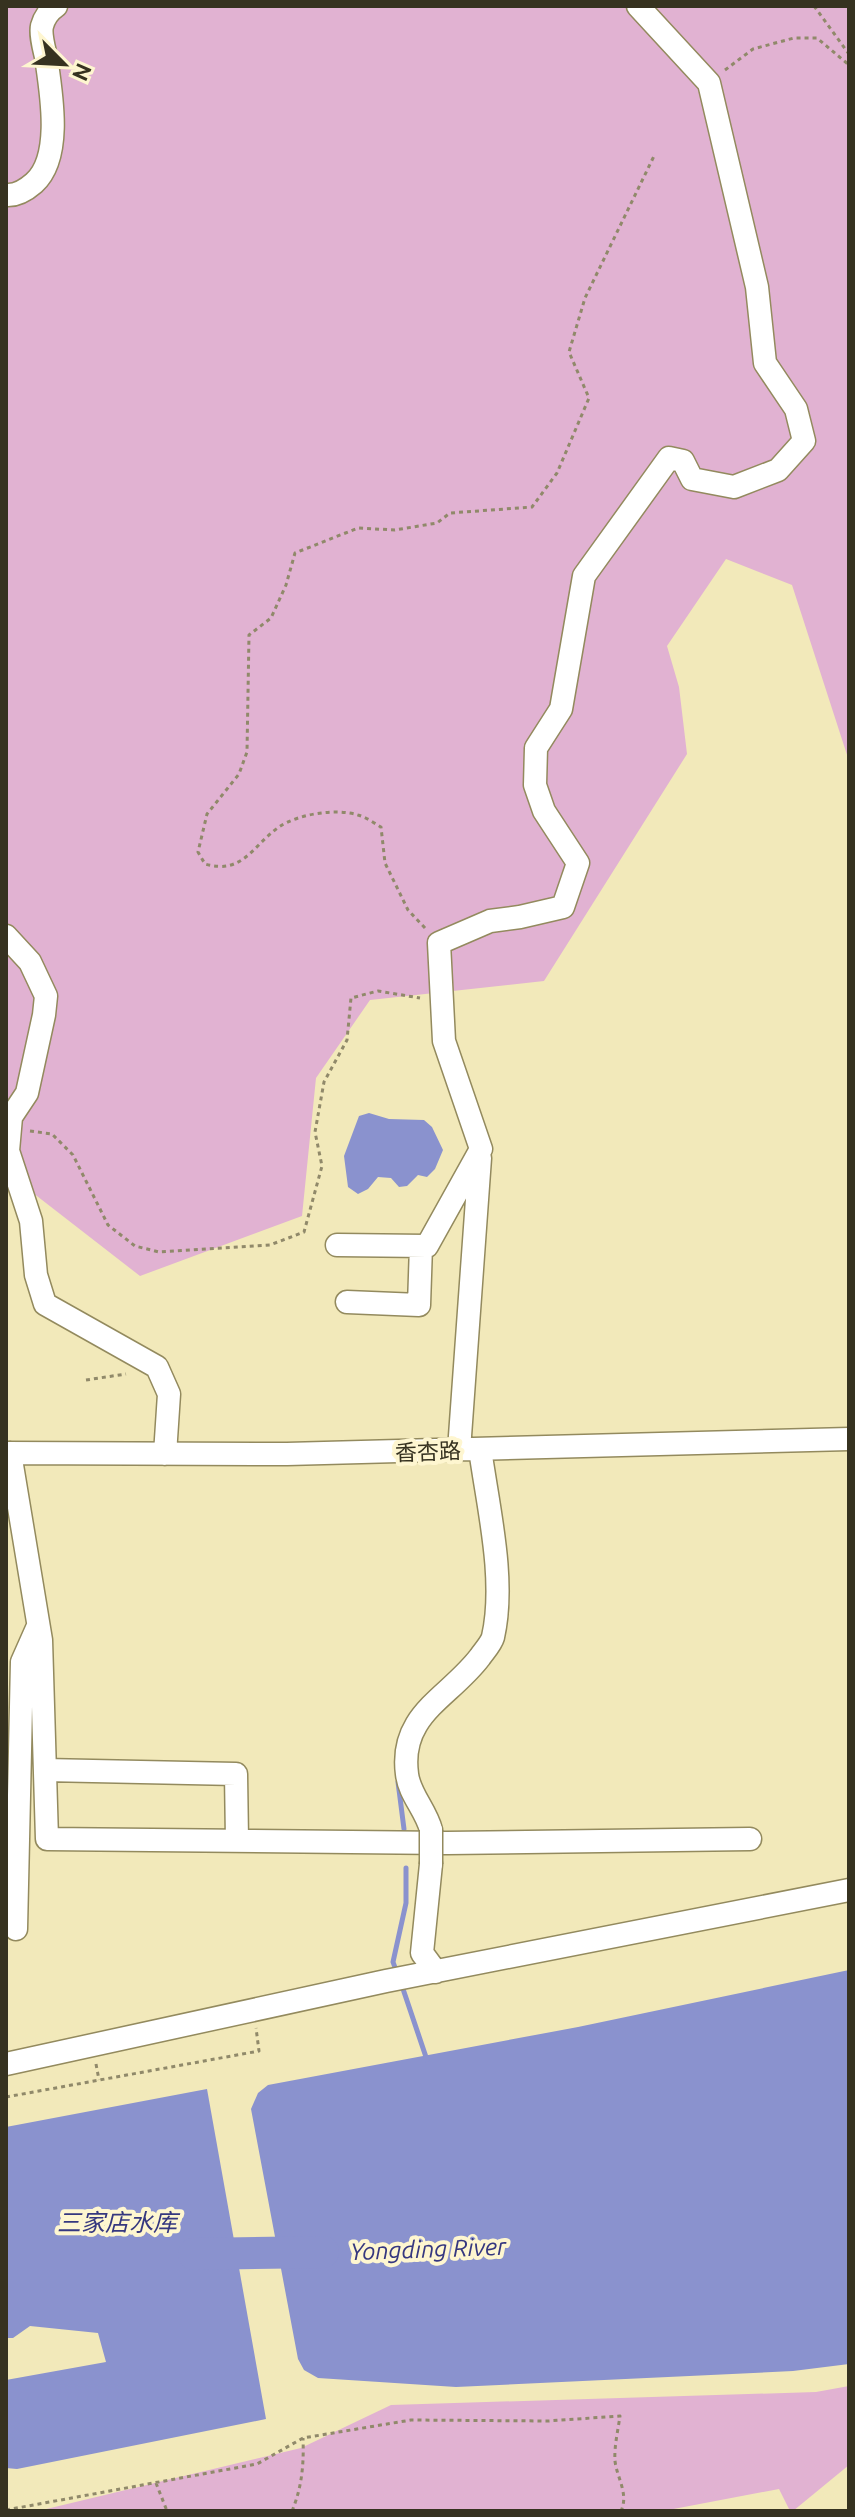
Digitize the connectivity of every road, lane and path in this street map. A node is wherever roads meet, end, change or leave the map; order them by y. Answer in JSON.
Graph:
{"nodes":[{"id":1,"x":56,"y":6,"type":"edge"},
{"id":2,"x":638,"y":6,"type":"edge"},
{"id":3,"x":814,"y":6,"type":"edge"},
{"id":4,"x":849,"y":54,"type":"edge"},
{"id":5,"x":849,"y":65,"type":"edge"},
{"id":6,"x":709,"y":83,"type":"junction"},
{"id":7,"x":655,"y":154,"type":"dead end"},
{"id":8,"x":6,"y":195,"type":"edge"},
{"id":9,"x":6,"y":936,"type":"edge"},
{"id":10,"x":439,"y":943,"type":"junction"},
{"id":11,"x":442,"y":1001,"type":"junction"},
{"id":12,"x":10,"y":1128,"type":"junction"},
{"id":13,"x":481,"y":1149,"type":"junction"},
{"id":14,"x":337,"y":1245,"type":"dead end"},
{"id":15,"x":421,"y":1246,"type":"junction"},
{"id":16,"x":347,"y":1302,"type":"dead end"},
{"id":17,"x":157,"y":1367,"type":"junction"},
{"id":18,"x":86,"y":1380,"type":"dead end"},
{"id":19,"x":849,"y":1439,"type":"edge"},
{"id":20,"x":470,"y":1450,"type":"junction"},
{"id":21,"x":8,"y":1453,"type":"edge"},
{"id":22,"x":165,"y":1454,"type":"junction"},
{"id":23,"x":38,"y":1624,"type":"junction"},
{"id":24,"x":45,"y":1770,"type":"junction"},
{"id":25,"x":750,"y":1839,"type":"dead end"},
{"id":26,"x":237,"y":1840,"type":"junction"},
{"id":27,"x":849,"y":1890,"type":"edge"},
{"id":28,"x":16,"y":1929,"type":"dead end"},
{"id":29,"x":436,"y":1972,"type":"junction"},
{"id":30,"x":254,"y":2010,"type":"junction"},
{"id":31,"x":6,"y":2064,"type":"edge"},
{"id":32,"x":6,"y":2097,"type":"edge"},
{"id":33,"x":303,"y":2438,"type":"junction"},
{"id":34,"x":156,"y":2483,"type":"junction"},
{"id":35,"x":6,"y":2510,"type":"edge"},
{"id":36,"x":167,"y":2511,"type":"edge"},
{"id":37,"x":292,"y":2511,"type":"edge"},
{"id":38,"x":621,"y":2511,"type":"edge"}],
"edges":[{"from":1,"to":8,"type":"street"},
{"from":2,"to":6,"type":"street"},
{"from":3,"to":4,"type":"path"},
{"from":5,"to":6,"type":"path"},
{"from":6,"to":10,"type":"street"},
{"from":7,"to":10,"type":"path"},
{"from":9,"to":12,"type":"street"},
{"from":10,"to":11,"type":"street"},
{"from":11,"to":12,"type":"path"},
{"from":11,"to":13,"type":"street"},
{"from":12,"to":17,"type":"street"},
{"from":13,"to":15,"type":"street"},
{"from":13,"to":20,"type":"street"},
{"from":14,"to":15,"type":"street"},
{"from":15,"to":16,"type":"street"},
{"from":17,"to":18,"type":"path"},
{"from":17,"to":22,"type":"street"},
{"from":19,"to":20,"type":"street","name":"香杏路"},
{"from":20,"to":22,"type":"street","name":"香杏路"},
{"from":20,"to":29,"type":"street","bridge":true},
{"from":21,"to":22,"type":"street","name":"香杏路"},
{"from":21,"to":23,"type":"street"},
{"from":23,"to":24,"type":"street"},
{"from":23,"to":28,"type":"street"},
{"from":24,"to":26,"type":"street"},
{"from":24,"to":26,"type":"street"},
{"from":25,"to":26,"type":"street"},
{"from":27,"to":29,"type":"street"},
{"from":29,"to":30,"type":"street"},
{"from":30,"to":31,"type":"street"},
{"from":30,"to":32,"type":"path"},
{"from":33,"to":34,"type":"path"},
{"from":33,"to":37,"type":"path"},
{"from":33,"to":38,"type":"path"},
{"from":34,"to":35,"type":"path"},
{"from":34,"to":36,"type":"path"}]}
